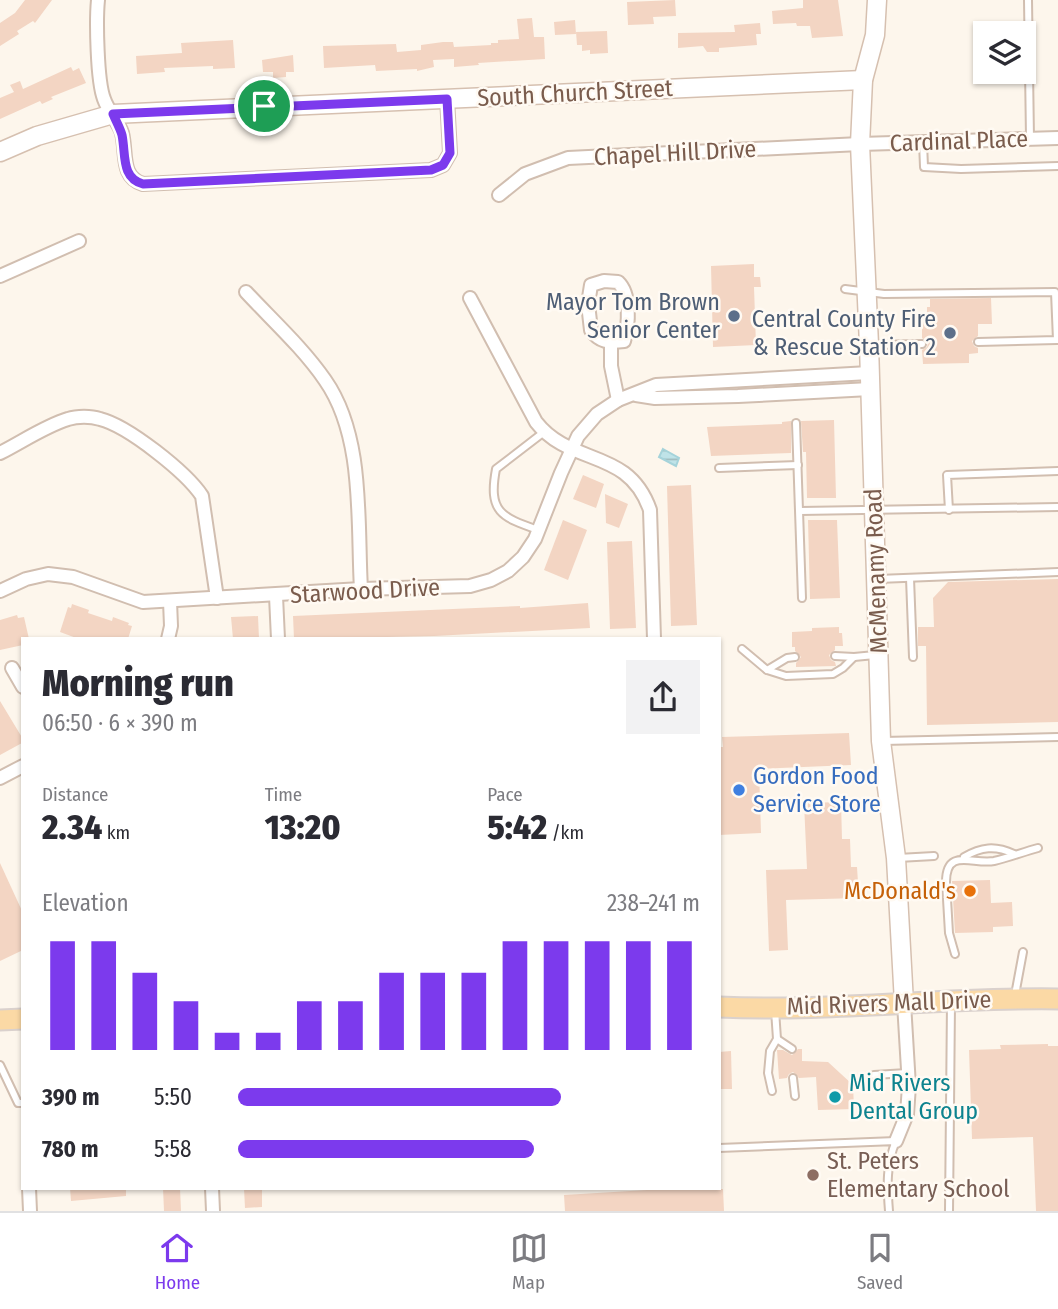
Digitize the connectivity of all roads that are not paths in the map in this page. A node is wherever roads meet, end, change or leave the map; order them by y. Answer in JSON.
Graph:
{"nodes":[{"id":1,"x":98,"y":0,"type":"edge"},
{"id":2,"x":877,"y":0,"type":"edge"},
{"id":3,"x":1028,"y":0,"type":"edge"},
{"id":4,"x":863,"y":80,"type":"junction"},
{"id":5,"x":447,"y":99,"type":"junction"},
{"id":6,"x":113,"y":114,"type":"junction"},
{"id":7,"x":1058,"y":138,"type":"edge"},
{"id":8,"x":1030,"y":139,"type":"junction"},
{"id":9,"x":923,"y":142,"type":"junction"},
{"id":10,"x":860,"y":144,"type":"junction"},
{"id":11,"x":0,"y":152,"type":"edge"},
{"id":12,"x":1058,"y":166,"type":"edge"},
{"id":13,"x":499,"y":195,"type":"dead end"},
{"id":14,"x":79,"y":241,"type":"dead end"},
{"id":15,"x":0,"y":275,"type":"edge"},
{"id":16,"x":845,"y":289,"type":"dead end"},
{"id":17,"x":246,"y":292,"type":"dead end"},
{"id":18,"x":867,"y":292,"type":"junction"},
{"id":19,"x":470,"y":298,"type":"dead end"},
{"id":20,"x":978,"y":342,"type":"dead end"},
{"id":21,"x":611,"y":343,"type":"junction"},
{"id":22,"x":922,"y":344,"type":"dead end"},
{"id":23,"x":869,"y":345,"type":"junction"},
{"id":24,"x":870,"y":381,"type":"junction"},
{"id":25,"x":618,"y":400,"type":"junction"},
{"id":26,"x":796,"y":422,"type":"dead end"},
{"id":27,"x":544,"y":432,"type":"junction"},
{"id":28,"x":571,"y":449,"type":"junction"},
{"id":29,"x":0,"y":453,"type":"edge"},
{"id":30,"x":798,"y":465,"type":"junction"},
{"id":31,"x":719,"y":468,"type":"dead end"},
{"id":32,"x":1058,"y":471,"type":"edge"},
{"id":33,"x":1058,"y":508,"type":"edge"},
{"id":34,"x":874,"y":509,"type":"junction"},
{"id":35,"x":948,"y":510,"type":"junction"},
{"id":36,"x":800,"y":511,"type":"junction"},
{"id":37,"x":539,"y":531,"type":"junction"},
{"id":38,"x":1058,"y":572,"type":"edge"},
{"id":39,"x":910,"y":578,"type":"junction"},
{"id":40,"x":877,"y":579,"type":"junction"},
{"id":41,"x":361,"y":589,"type":"junction"},
{"id":42,"x":0,"y":591,"type":"edge"},
{"id":43,"x":276,"y":596,"type":"junction"},
{"id":44,"x":217,"y":598,"type":"junction"},
{"id":45,"x":802,"y":598,"type":"dead end"},
{"id":46,"x":170,"y":601,"type":"junction"},
{"id":47,"x":168,"y":637,"type":"edge"},
{"id":48,"x":278,"y":637,"type":"edge"},
{"id":49,"x":654,"y":637,"type":"edge"},
{"id":50,"x":742,"y":649,"type":"dead end"},
{"id":51,"x":879,"y":655,"type":"junction"},
{"id":52,"x":835,"y":656,"type":"dead end"},
{"id":53,"x":795,"y":657,"type":"dead end"},
{"id":54,"x":854,"y":657,"type":"junction"},
{"id":55,"x":914,"y":657,"type":"dead end"},
{"id":56,"x":12,"y":668,"type":"dead end"},
{"id":57,"x":767,"y":670,"type":"junction"},
{"id":58,"x":21,"y":684,"type":"edge"},
{"id":59,"x":1058,"y":737,"type":"edge"},
{"id":60,"x":881,"y":741,"type":"junction"},
{"id":61,"x":21,"y":767,"type":"edge"},
{"id":62,"x":0,"y":778,"type":"edge"},
{"id":63,"x":1038,"y":848,"type":"dead end"},
{"id":64,"x":1014,"y":854,"type":"junction"},
{"id":65,"x":934,"y":856,"type":"dead end"},
{"id":66,"x":896,"y":858,"type":"junction"},
{"id":67,"x":963,"y":858,"type":"junction"},
{"id":68,"x":1023,"y":952,"type":"dead end"},
{"id":69,"x":955,"y":954,"type":"dead end"},
{"id":70,"x":1014,"y":998,"type":"junction"},
{"id":71,"x":1058,"y":999,"type":"edge"},
{"id":72,"x":951,"y":1000,"type":"junction"},
{"id":73,"x":904,"y":1003,"type":"junction"},
{"id":74,"x":721,"y":1007,"type":"edge"},
{"id":75,"x":775,"y":1008,"type":"junction"},
{"id":76,"x":21,"y":1019,"type":"edge"},
{"id":77,"x":0,"y":1020,"type":"edge"},
{"id":78,"x":777,"y":1039,"type":"junction"},
{"id":79,"x":792,"y":1049,"type":"dead end"},
{"id":80,"x":0,"y":1065,"type":"edge"},
{"id":81,"x":909,"y":1073,"type":"junction"},
{"id":82,"x":874,"y":1075,"type":"dead end"},
{"id":83,"x":793,"y":1078,"type":"dead end"},
{"id":84,"x":772,"y":1091,"type":"dead end"},
{"id":85,"x":795,"y":1096,"type":"dead end"},
{"id":86,"x":21,"y":1103,"type":"edge"},
{"id":87,"x":896,"y":1141,"type":"junction"},
{"id":88,"x":721,"y":1148,"type":"edge"},
{"id":89,"x":29,"y":1190,"type":"edge"},
{"id":90,"x":212,"y":1190,"type":"edge"},
{"id":91,"x":30,"y":1211,"type":"edge"},
{"id":92,"x":213,"y":1211,"type":"edge"},
{"id":93,"x":888,"y":1211,"type":"edge"},
{"id":94,"x":949,"y":1211,"type":"edge"}],
"edges":[{"from":1,"to":6,"type":"street"},
{"from":2,"to":4,"type":"street","name":"McMenamy Road"},
{"from":3,"to":8,"type":"lane"},
{"from":4,"to":5,"type":"street","name":"South Church Street"},
{"from":4,"to":10,"type":"street","name":"McMenamy Road"},
{"from":5,"to":6,"type":"street","name":"South Church Street"},
{"from":5,"to":6,"type":"street"},
{"from":6,"to":11,"type":"street","name":"South Church Street"},
{"from":7,"to":8,"type":"street","name":"Cardinal Place"},
{"from":8,"to":9,"type":"street","name":"Cardinal Place"},
{"from":9,"to":10,"type":"street","name":"Cardinal Place"},
{"from":9,"to":12,"type":"lane"},
{"from":10,"to":13,"type":"street","name":"Chapel Hill Drive"},
{"from":10,"to":18,"type":"street","name":"McMenamy Road"},
{"from":14,"to":15,"type":"street"},
{"from":16,"to":18,"type":"lane"},
{"from":17,"to":41,"type":"street"},
{"from":18,"to":20,"type":"lane"},
{"from":18,"to":23,"type":"street","name":"McMenamy Road"},
{"from":19,"to":27,"type":"street"},
{"from":21,"to":21,"type":"street"},
{"from":21,"to":25,"type":"street"},
{"from":22,"to":23,"type":"lane"},
{"from":23,"to":24,"type":"street","name":"McMenamy Road"},
{"from":24,"to":25,"type":"street","name":"Starwood Drive"},
{"from":24,"to":34,"type":"street","name":"McMenamy Road"},
{"from":25,"to":28,"type":"street","name":"Starwood Drive"},
{"from":26,"to":30,"type":"lane"},
{"from":27,"to":28,"type":"street"},
{"from":27,"to":37,"type":"lane"},
{"from":28,"to":37,"type":"street","name":"Starwood Drive"},
{"from":28,"to":49,"type":"street"},
{"from":29,"to":44,"type":"street"},
{"from":30,"to":31,"type":"lane"},
{"from":30,"to":36,"type":"lane"},
{"from":32,"to":35,"type":"lane"},
{"from":33,"to":35,"type":"lane"},
{"from":34,"to":35,"type":"lane"},
{"from":34,"to":36,"type":"lane"},
{"from":34,"to":40,"type":"street","name":"McMenamy Road"},
{"from":36,"to":45,"type":"lane"},
{"from":37,"to":41,"type":"street","name":"Starwood Drive"},
{"from":38,"to":39,"type":"lane"},
{"from":39,"to":40,"type":"lane"},
{"from":39,"to":55,"type":"lane"},
{"from":40,"to":51,"type":"street","name":"McMenamy Road"},
{"from":41,"to":43,"type":"street","name":"Starwood Drive"},
{"from":42,"to":46,"type":"street","name":"Starwood Drive"},
{"from":43,"to":44,"type":"street","name":"Starwood Drive"},
{"from":43,"to":48,"type":"street"},
{"from":44,"to":46,"type":"street","name":"Starwood Drive"},
{"from":46,"to":47,"type":"street"},
{"from":50,"to":57,"type":"lane"},
{"from":51,"to":54,"type":"lane"},
{"from":51,"to":60,"type":"street","name":"McMenamy Road"},
{"from":52,"to":54,"type":"lane"},
{"from":53,"to":57,"type":"lane"},
{"from":54,"to":57,"type":"lane"},
{"from":56,"to":58,"type":"street"},
{"from":59,"to":60,"type":"lane"},
{"from":60,"to":66,"type":"street","name":"McMenamy Road"},
{"from":61,"to":62,"type":"street"},
{"from":63,"to":64,"type":"lane"},
{"from":64,"to":67,"type":"lane"},
{"from":64,"to":67,"type":"lane"},
{"from":65,"to":66,"type":"lane"},
{"from":66,"to":73,"type":"street","name":"McMenamy Road"},
{"from":67,"to":69,"type":"lane"},
{"from":68,"to":70,"type":"lane"},
{"from":70,"to":71,"type":"main road","name":"Mid Rivers Mall Drive"},
{"from":70,"to":72,"type":"main road","name":"Mid Rivers Mall Drive"},
{"from":72,"to":73,"type":"main road","name":"Mid Rivers Mall Drive"},
{"from":72,"to":94,"type":"lane"},
{"from":73,"to":75,"type":"main road","name":"Mid Rivers Mall Drive"},
{"from":73,"to":81,"type":"street","name":"McMenamy Road"},
{"from":74,"to":75,"type":"main road","name":"Mid Rivers Mall Drive"},
{"from":75,"to":78,"type":"lane"},
{"from":76,"to":77,"type":"main road"},
{"from":78,"to":79,"type":"lane"},
{"from":78,"to":84,"type":"lane"},
{"from":80,"to":86,"type":"lane"},
{"from":81,"to":82,"type":"lane"},
{"from":81,"to":87,"type":"street","name":"McMenamy Road"},
{"from":83,"to":85,"type":"lane"},
{"from":87,"to":88,"type":"lane"},
{"from":87,"to":93,"type":"lane"},
{"from":89,"to":91,"type":"street"},
{"from":90,"to":92,"type":"street"}]}
